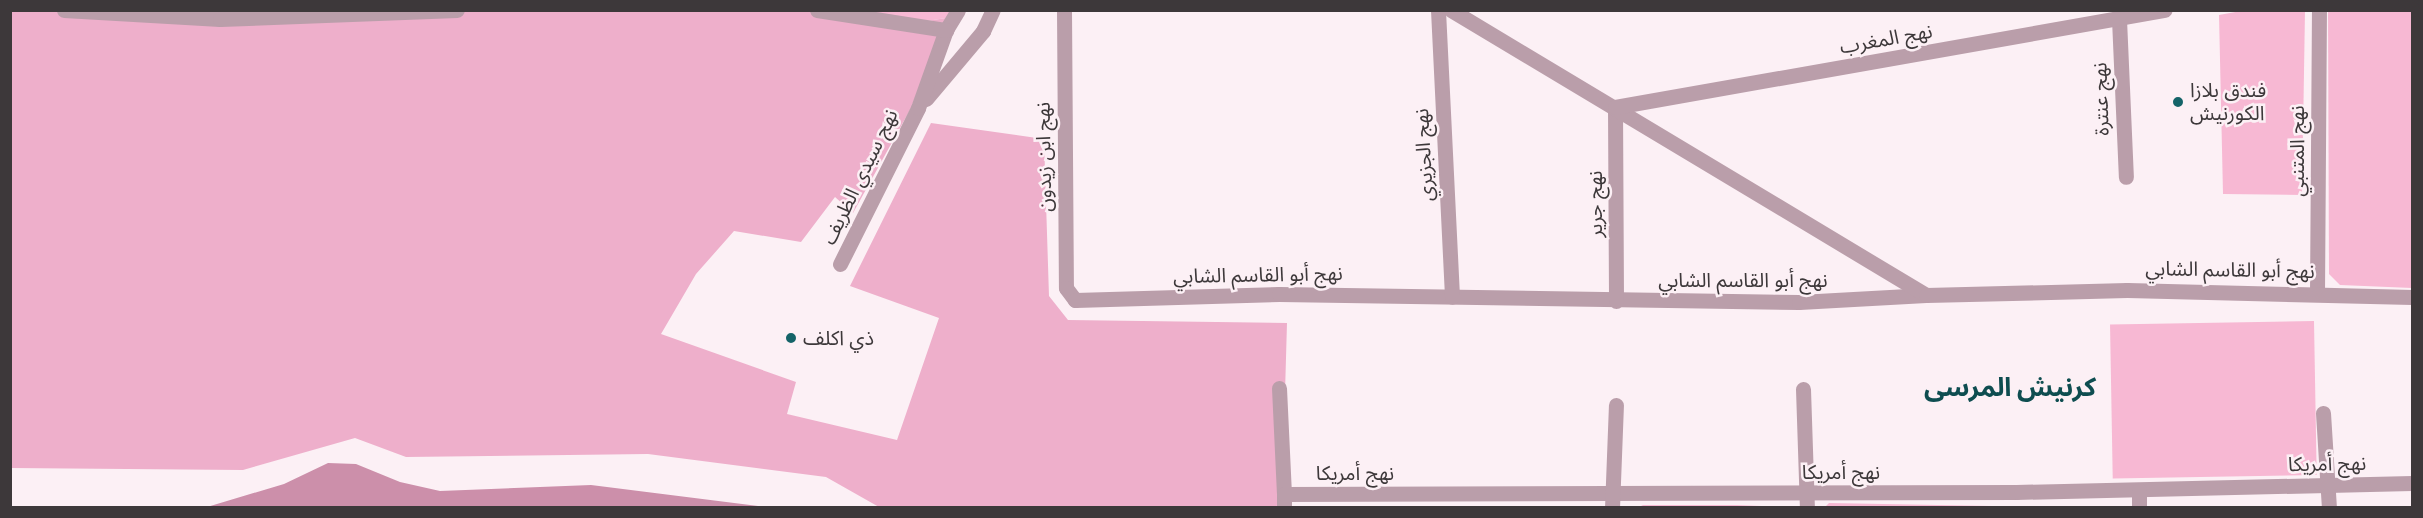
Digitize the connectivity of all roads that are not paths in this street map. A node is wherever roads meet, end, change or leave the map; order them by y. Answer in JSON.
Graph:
{"nodes":[{"id":1,"x":64,"y":10,"type":"edge"},
{"id":2,"x":457,"y":10,"type":"edge"},
{"id":3,"x":817,"y":10,"type":"edge"},
{"id":4,"x":958,"y":10,"type":"edge"},
{"id":5,"x":993,"y":10,"type":"edge"},
{"id":6,"x":1064,"y":10,"type":"edge"},
{"id":7,"x":1438,"y":10,"type":"edge"},
{"id":8,"x":1451,"y":10,"type":"edge"},
{"id":9,"x":2164,"y":10,"type":"edge"},
{"id":10,"x":2319,"y":10,"type":"edge"},
{"id":11,"x":2119,"y":20,"type":"junction"},
{"id":12,"x":946,"y":30,"type":"junction"},
{"id":13,"x":1615,"y":107,"type":"junction"},
{"id":14,"x":918,"y":108,"type":"junction"},
{"id":15,"x":2126,"y":177,"type":"dead end"},
{"id":16,"x":840,"y":264,"type":"dead end"},
{"id":17,"x":2317,"y":293,"type":"junction"},
{"id":18,"x":1926,"y":295,"type":"junction"},
{"id":19,"x":1452,"y":297,"type":"junction"},
{"id":20,"x":2412,"y":297,"type":"edge"},
{"id":21,"x":1075,"y":300,"type":"joint"},
{"id":22,"x":1616,"y":301,"type":"junction"},
{"id":23,"x":1279,"y":388,"type":"dead end"},
{"id":24,"x":1803,"y":389,"type":"dead end"},
{"id":25,"x":1616,"y":405,"type":"dead end"},
{"id":26,"x":2323,"y":412,"type":"dead end"},
{"id":27,"x":2412,"y":483,"type":"edge"},
{"id":28,"x":2329,"y":485,"type":"junction"},
{"id":29,"x":2139,"y":490,"type":"junction"},
{"id":30,"x":2016,"y":492,"type":"junction"},
{"id":31,"x":1806,"y":500,"type":"edge"},
{"id":32,"x":1284,"y":501,"type":"edge"},
{"id":33,"x":1612,"y":501,"type":"edge"},
{"id":34,"x":2016,"y":507,"type":"edge"},
{"id":35,"x":2139,"y":507,"type":"edge"},
{"id":36,"x":2329,"y":507,"type":"edge"}],
"edges":[{"from":1,"to":2,"type":"street"},
{"from":3,"to":12,"type":"street"},
{"from":4,"to":12,"type":"street","name":"نهج سيدي الظريف"},
{"from":5,"to":14,"type":"street","name":"نهج سيدي الظريف"},
{"from":6,"to":21,"type":"street","name":"نهج ابن زيدون"},
{"from":7,"to":19,"type":"street","name":"نهج الجزيري"},
{"from":8,"to":13,"type":"street"},
{"from":9,"to":11,"type":"street","name":"نهج المغرب"},
{"from":10,"to":17,"type":"street","name":"نهج المتنبي"},
{"from":11,"to":13,"type":"street","name":"نهج المغرب"},
{"from":11,"to":15,"type":"street","name":"نهج عنترة"},
{"from":12,"to":14,"type":"street","name":"نهج سيدي الظريف"},
{"from":13,"to":18,"type":"street"},
{"from":13,"to":22,"type":"street","name":"نهج جرير"},
{"from":14,"to":16,"type":"street","name":"نهج سيدي الظريف"},
{"from":17,"to":18,"type":"street","name":"نهج أبو القاسم الشابي"},
{"from":17,"to":20,"type":"street","name":"نهج أبو القاسم الشابي"},
{"from":18,"to":22,"type":"street","name":"نهج أبو القاسم الشابي"},
{"from":19,"to":21,"type":"street","name":"نهج أبو القاسم الشابي"},
{"from":19,"to":22,"type":"street","name":"نهج أبو القاسم الشابي"},
{"from":23,"to":32,"type":"street"},
{"from":24,"to":31,"type":"street"},
{"from":25,"to":33,"type":"street"},
{"from":26,"to":28,"type":"street"},
{"from":27,"to":28,"type":"street","name":"نهج أمريكا"},
{"from":28,"to":29,"type":"street","name":"نهج أمريكا"},
{"from":28,"to":36,"type":"street"},
{"from":29,"to":30,"type":"street","name":"نهج أمريكا"},
{"from":29,"to":35,"type":"street"},
{"from":30,"to":31,"type":"street","name":"نهج أمريكا"},
{"from":30,"to":34,"type":"street"},
{"from":31,"to":33,"type":"street","name":"نهج أمريكا"},
{"from":32,"to":33,"type":"street","name":"نهج أمريكا"}]}
